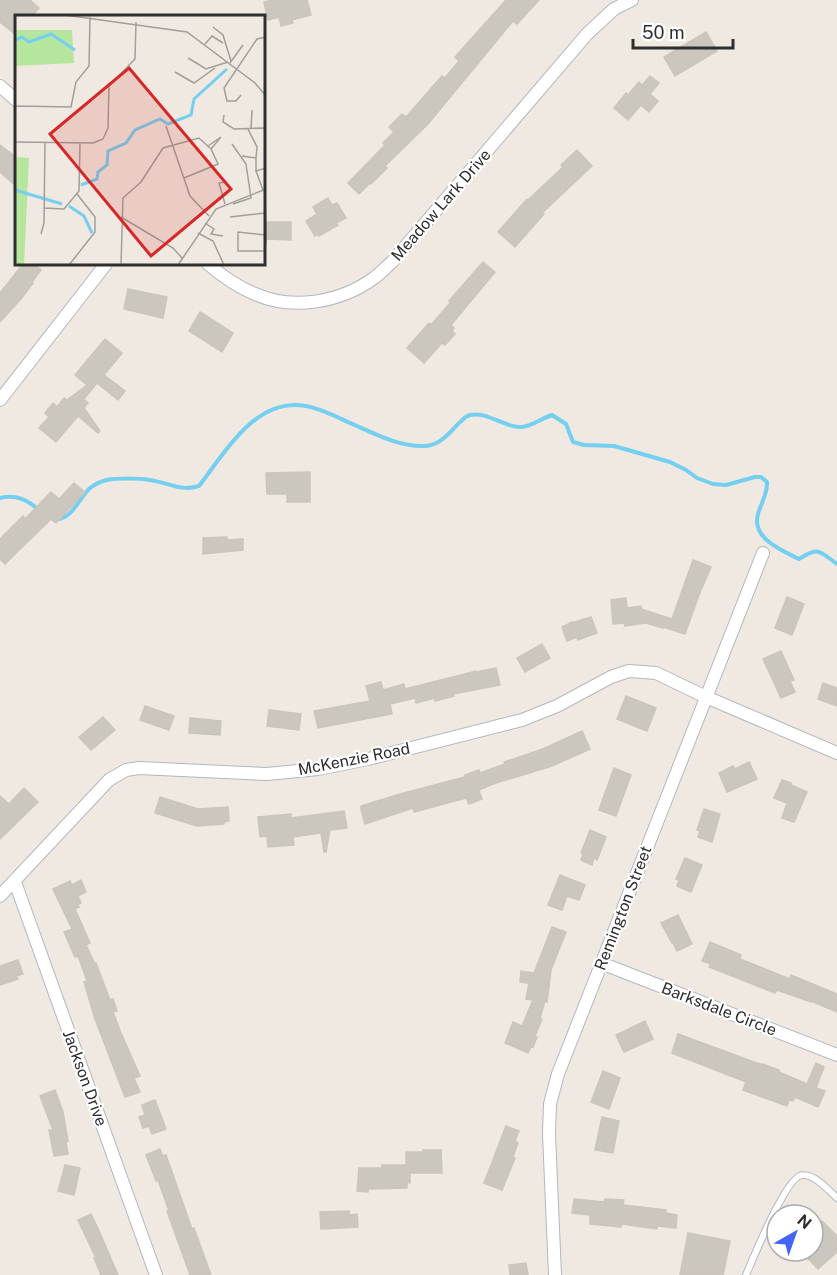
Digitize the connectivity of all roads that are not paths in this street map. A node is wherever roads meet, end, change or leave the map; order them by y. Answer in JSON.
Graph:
{"nodes":[{"id":1,"x":632,"y":0,"type":"edge"},
{"id":2,"x":0,"y":86,"type":"edge"},
{"id":3,"x":15,"y":99,"type":"edge"},
{"id":4,"x":104,"y":266,"type":"edge"},
{"id":5,"x":210,"y":266,"type":"edge"},
{"id":6,"x":0,"y":400,"type":"edge"},
{"id":7,"x":763,"y":553,"type":"dead end"},
{"id":8,"x":706,"y":697,"type":"junction"},
{"id":9,"x":837,"y":753,"type":"edge"},
{"id":10,"x":15,"y":882,"type":"junction"},
{"id":11,"x":0,"y":896,"type":"edge"},
{"id":12,"x":602,"y":963,"type":"junction"},
{"id":13,"x":837,"y":1055,"type":"edge"},
{"id":14,"x":837,"y":1198,"type":"edge"},
{"id":15,"x":156,"y":1275,"type":"edge"},
{"id":16,"x":555,"y":1275,"type":"edge"},
{"id":17,"x":746,"y":1275,"type":"edge"}],
"edges":[{"from":1,"to":5,"type":"street","name":"Meadow Lark Drive"},
{"from":2,"to":3,"type":"street"},
{"from":4,"to":6,"type":"street"},
{"from":7,"to":8,"type":"street","name":"Remington Street"},
{"from":8,"to":9,"type":"street"},
{"from":8,"to":10,"type":"street","name":"McKenzie Road"},
{"from":8,"to":12,"type":"street","name":"Remington Street"},
{"from":10,"to":11,"type":"street","name":"McKenzie Road"},
{"from":10,"to":15,"type":"street","name":"Jackson Drive"},
{"from":12,"to":13,"type":"street","name":"Barksdale Circle"},
{"from":12,"to":16,"type":"street","name":"Remington Street"},
{"from":14,"to":17,"type":"lane"}]}
